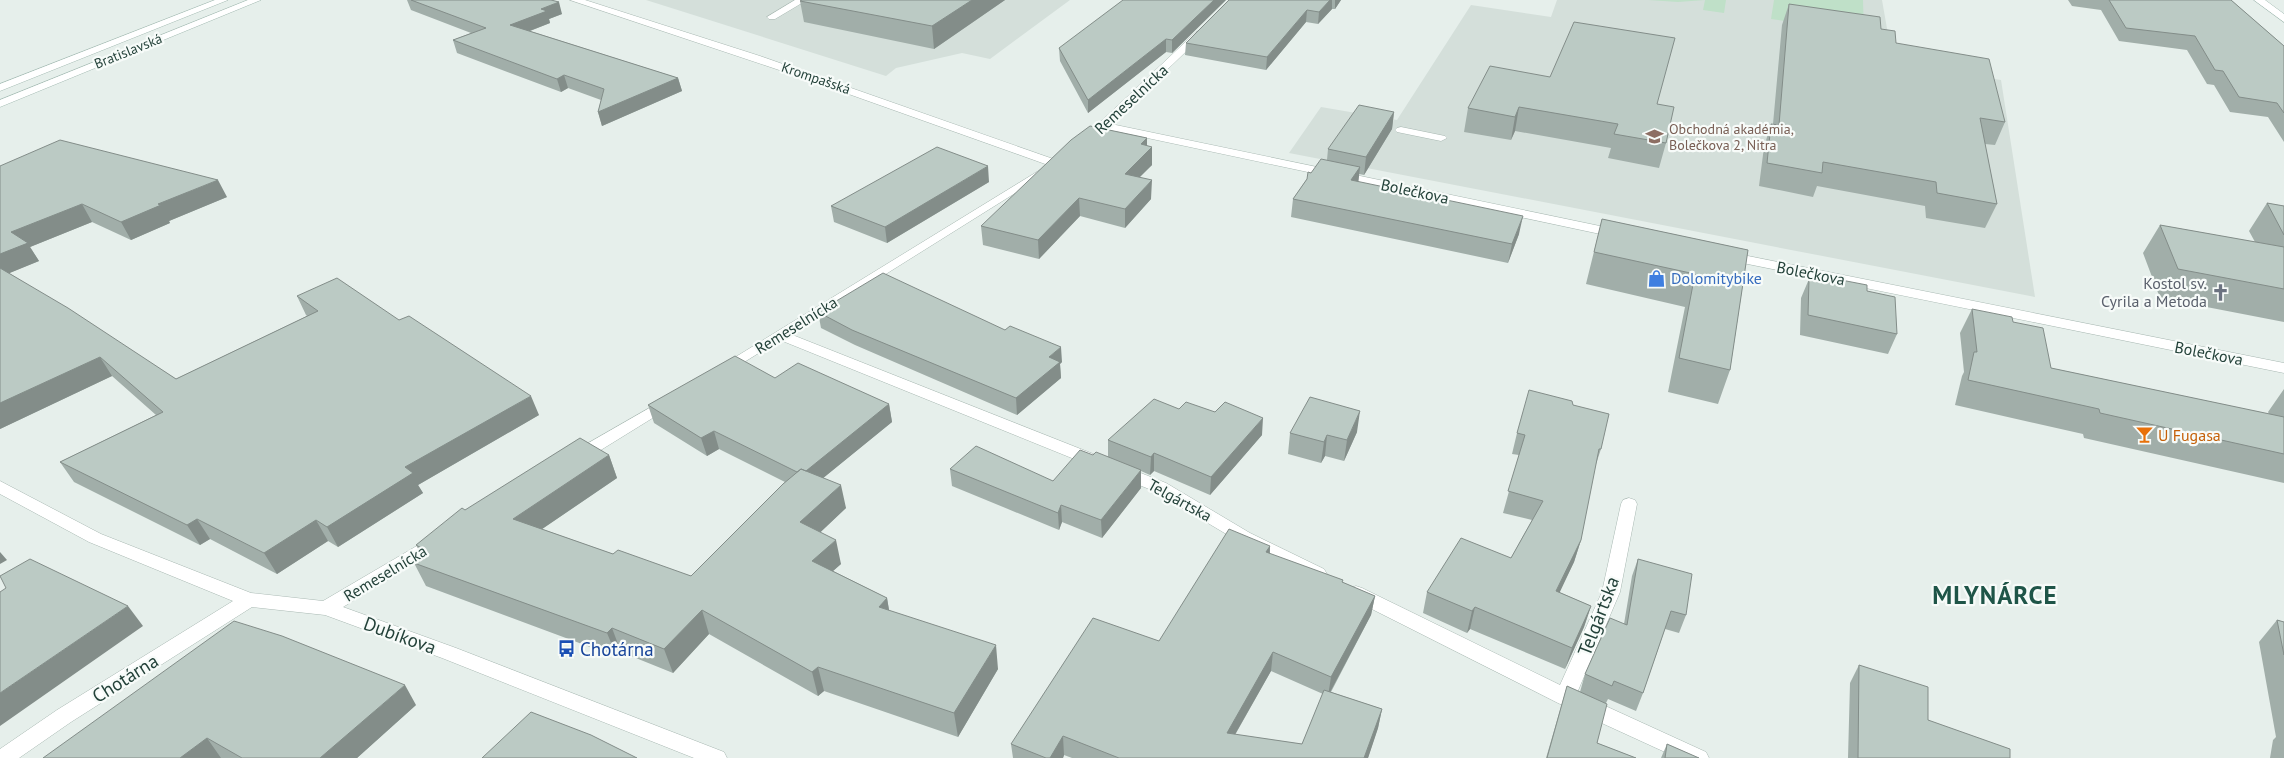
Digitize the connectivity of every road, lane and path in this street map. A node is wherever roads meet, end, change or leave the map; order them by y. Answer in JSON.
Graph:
{"nodes":[{"id":1,"x":223,"y":0,"type":"edge"},
{"id":2,"x":256,"y":0,"type":"edge"},
{"id":3,"x":575,"y":0,"type":"edge"},
{"id":4,"x":802,"y":0,"type":"edge"},
{"id":5,"x":2259,"y":0,"type":"edge"},
{"id":6,"x":772,"y":17,"type":"dead end"},
{"id":7,"x":2284,"y":19,"type":"edge"},
{"id":8,"x":1207,"y":26,"type":"edge"},
{"id":9,"x":0,"y":88,"type":"edge"},
{"id":10,"x":0,"y":104,"type":"edge"},
{"id":11,"x":1105,"y":126,"type":"junction"},
{"id":12,"x":1401,"y":130,"type":"dead end"},
{"id":13,"x":1441,"y":138,"type":"dead end"},
{"id":14,"x":1083,"y":142,"type":"edge"},
{"id":15,"x":1069,"y":153,"type":"edge"},
{"id":16,"x":1055,"y":164,"type":"junction"},
{"id":17,"x":1634,"y":237,"type":"edge"},
{"id":18,"x":1718,"y":254,"type":"edge"},
{"id":19,"x":780,"y":335,"type":"junction"},
{"id":20,"x":2284,"y":368,"type":"edge"},
{"id":21,"x":713,"y":375,"type":"edge"},
{"id":22,"x":679,"y":396,"type":"edge"},
{"id":23,"x":562,"y":466,"type":"edge"},
{"id":24,"x":0,"y":487,"type":"edge"},
{"id":25,"x":1628,"y":504,"type":"dead end"},
{"id":26,"x":454,"y":531,"type":"edge"},
{"id":27,"x":249,"y":600,"type":"junction"},
{"id":28,"x":326,"y":608,"type":"junction"},
{"id":29,"x":1565,"y":697,"type":"junction"},
{"id":30,"x":2,"y":758,"type":"edge"},
{"id":31,"x":717,"y":758,"type":"edge"},
{"id":32,"x":1699,"y":758,"type":"edge"}],
"edges":[{"from":1,"to":9,"type":"street","name":"Bratislavská"},
{"from":2,"to":10,"type":"street","name":"Bratislavská"},
{"from":3,"to":16,"type":"street","name":"Krompašská"},
{"from":4,"to":6,"type":"street"},
{"from":5,"to":7,"type":"street"},
{"from":8,"to":11,"type":"street","name":"Remeselnícka"},
{"from":11,"to":14,"type":"street","name":"Remeselnícka"},
{"from":11,"to":17,"type":"street","name":"Bolečkova"},
{"from":12,"to":13,"type":"street"},
{"from":15,"to":16,"type":"street","name":"Remeselnícka"},
{"from":16,"to":19,"type":"street","name":"Remeselnícka"},
{"from":18,"to":20,"type":"street","name":"Bolečkova"},
{"from":19,"to":21,"type":"street","name":"Remeselnícka"},
{"from":19,"to":29,"type":"street","name":"Telgártska"},
{"from":22,"to":23,"type":"street"},
{"from":24,"to":27,"type":"street","name":"Dubíkova"},
{"from":25,"to":29,"type":"street","name":"Telgártska"},
{"from":26,"to":28,"type":"street","name":"Remeselnícka"},
{"from":27,"to":28,"type":"street","name":"Dubíkova"},
{"from":27,"to":30,"type":"street","name":"Chotárna"},
{"from":28,"to":31,"type":"street","name":"Dubíkova"},
{"from":29,"to":32,"type":"street","name":"Telgártska"}]}
